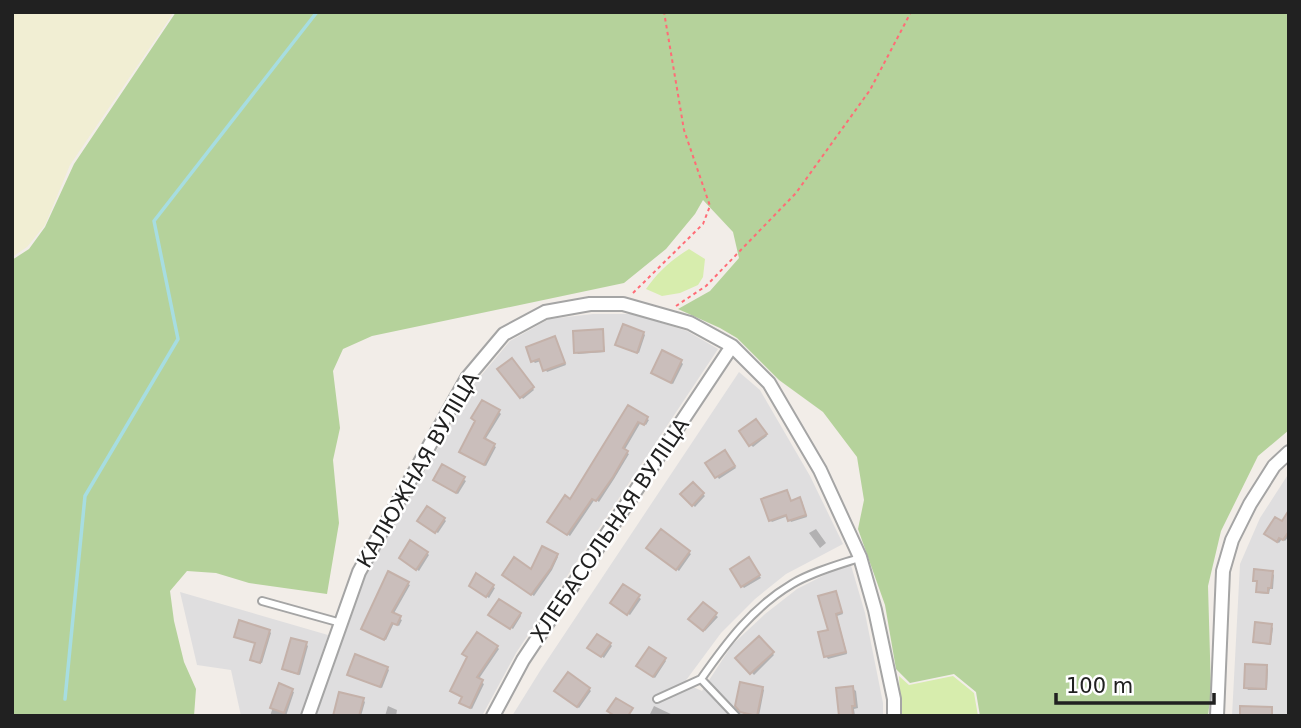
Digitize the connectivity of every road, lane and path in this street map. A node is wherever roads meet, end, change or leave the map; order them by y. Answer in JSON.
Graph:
{"nodes":[{"id":1,"x":664,"y":12,"type":"edge"},
{"id":2,"x":911,"y":12,"type":"edge"},
{"id":3,"x":623,"y":304,"type":"junction"},
{"id":4,"x":664,"y":314,"type":"junction"},
{"id":5,"x":732,"y":346,"type":"junction"},
{"id":6,"x":1289,"y":452,"type":"edge"},
{"id":7,"x":860,"y":557,"type":"junction"},
{"id":8,"x":262,"y":601,"type":"dead end"},
{"id":9,"x":341,"y":623,"type":"junction"},
{"id":10,"x":701,"y":679,"type":"junction"},
{"id":11,"x":657,"y":699,"type":"dead end"},
{"id":12,"x":308,"y":716,"type":"edge"},
{"id":13,"x":493,"y":716,"type":"edge"},
{"id":14,"x":736,"y":716,"type":"edge"},
{"id":15,"x":894,"y":716,"type":"edge"},
{"id":16,"x":1217,"y":716,"type":"edge"}],
"edges":[{"from":1,"to":3,"type":"path"},
{"from":2,"to":4,"type":"path"},
{"from":3,"to":4,"type":"street","name":"КАЛЮЖНАЯ ВУЛІЦА"},
{"from":3,"to":9,"type":"street","name":"КАЛЮЖНАЯ ВУЛІЦА"},
{"from":4,"to":5,"type":"street","name":"КАЛЮЖНАЯ ВУЛІЦА"},
{"from":5,"to":7,"type":"street","name":"КАЛЮЖНАЯ ВУЛІЦА"},
{"from":5,"to":13,"type":"street","name":"ХЛЕБАСОЛЬНАЯ ВУЛІЦА"},
{"from":6,"to":16,"type":"street"},
{"from":7,"to":10,"type":"lane"},
{"from":7,"to":15,"type":"street","name":"КАЛЮЖНАЯ ВУЛІЦА"},
{"from":8,"to":9,"type":"lane"},
{"from":9,"to":12,"type":"street","name":"КАЛЮЖНАЯ ВУЛІЦА"},
{"from":10,"to":11,"type":"lane"},
{"from":10,"to":14,"type":"lane"}]}
